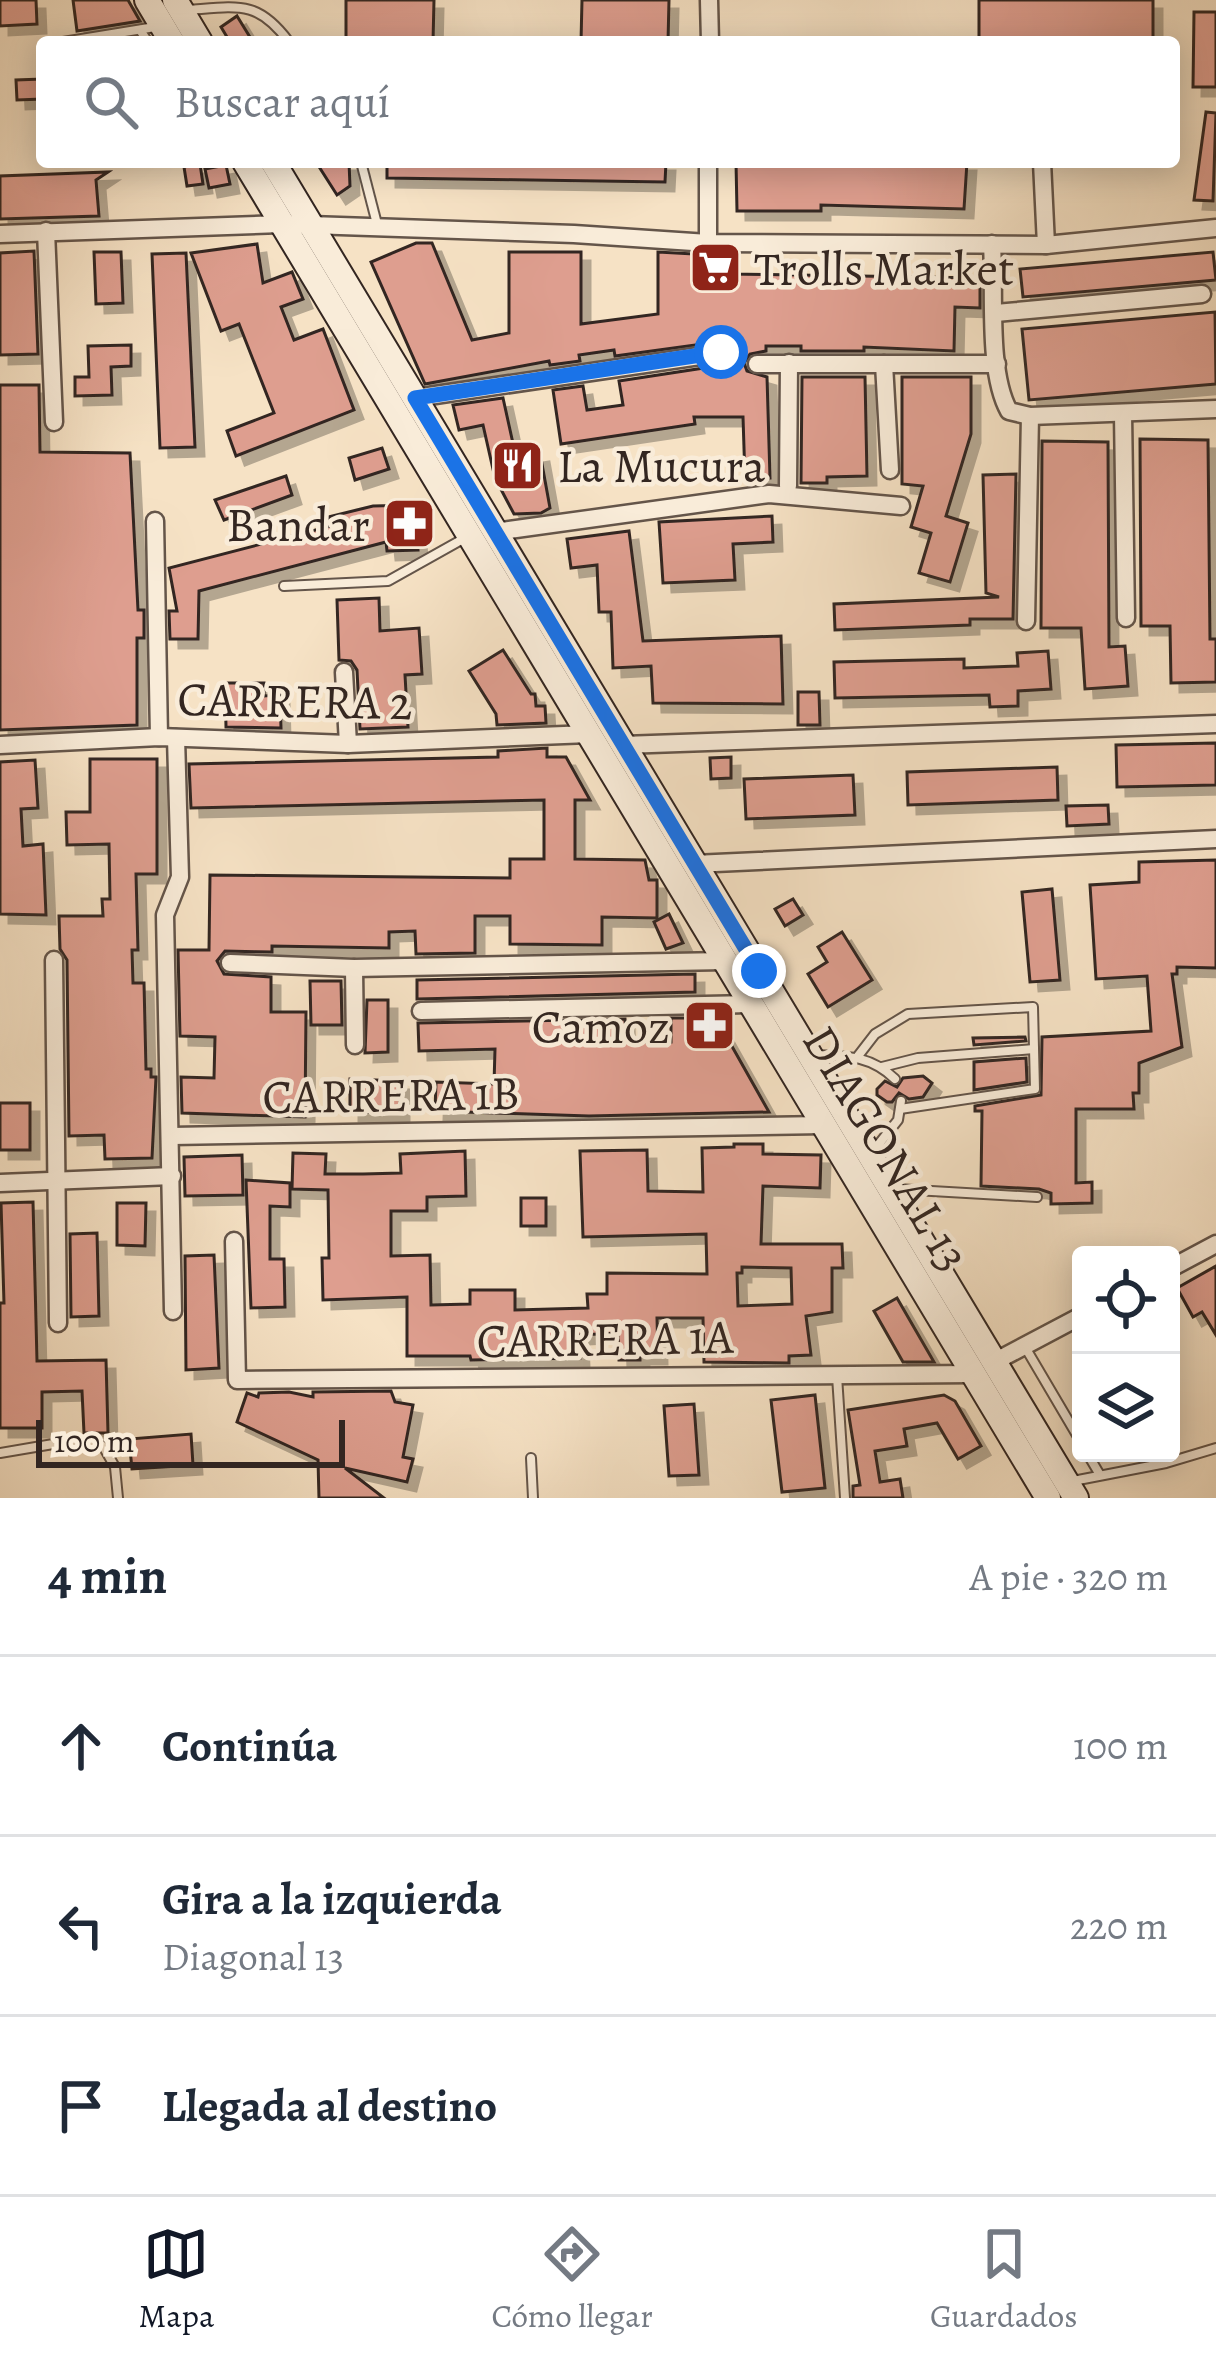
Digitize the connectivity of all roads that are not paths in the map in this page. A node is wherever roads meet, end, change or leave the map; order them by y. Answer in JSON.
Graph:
{"nodes":[{"id":1,"x":148,"y":0,"type":"edge"},
{"id":2,"x":709,"y":0,"type":"edge"},
{"id":3,"x":163,"y":25,"type":"edge"},
{"id":4,"x":714,"y":32,"type":"edge"},
{"id":5,"x":98,"y":36,"type":"edge"},
{"id":6,"x":284,"y":36,"type":"edge"},
{"id":7,"x":248,"y":168,"type":"edge"},
{"id":8,"x":277,"y":168,"type":"edge"},
{"id":9,"x":363,"y":168,"type":"edge"},
{"id":10,"x":709,"y":168,"type":"edge"},
{"id":11,"x":1042,"y":168,"type":"edge"},
{"id":12,"x":281,"y":224,"type":"junction"},
{"id":13,"x":310,"y":224,"type":"junction"},
{"id":14,"x":1216,"y":228,"type":"edge"},
{"id":15,"x":378,"y":229,"type":"junction"},
{"id":16,"x":46,"y":231,"type":"junction"},
{"id":17,"x":0,"y":234,"type":"edge"},
{"id":18,"x":708,"y":243,"type":"junction"},
{"id":19,"x":992,"y":244,"type":"junction"},
{"id":20,"x":1046,"y":245,"type":"junction"},
{"id":21,"x":1202,"y":294,"type":"dead end"},
{"id":22,"x":996,"y":313,"type":"junction"},
{"id":23,"x":721,"y":352,"type":"dead end"},
{"id":24,"x":789,"y":363,"type":"junction"},
{"id":25,"x":757,"y":364,"type":"dead end"},
{"id":26,"x":884,"y":364,"type":"junction"},
{"id":27,"x":998,"y":364,"type":"junction"},
{"id":28,"x":415,"y":398,"type":"junction"},
{"id":29,"x":1216,"y":409,"type":"edge"},
{"id":30,"x":1123,"y":414,"type":"junction"},
{"id":31,"x":1030,"y":416,"type":"junction"},
{"id":32,"x":54,"y":422,"type":"dead end"},
{"id":33,"x":890,"y":470,"type":"dead end"},
{"id":34,"x":788,"y":486,"type":"dead end"},
{"id":35,"x":901,"y":506,"type":"dead end"},
{"id":36,"x":155,"y":521,"type":"dead end"},
{"id":37,"x":482,"y":534,"type":"junction"},
{"id":38,"x":284,"y":586,"type":"dead end"},
{"id":39,"x":1126,"y":618,"type":"dead end"},
{"id":40,"x":1026,"y":621,"type":"dead end"},
{"id":41,"x":344,"y":673,"type":"dead end"},
{"id":42,"x":1216,"y":724,"type":"edge"},
{"id":43,"x":589,"y":734,"type":"junction"},
{"id":44,"x":168,"y":738,"type":"junction"},
{"id":45,"x":348,"y":744,"type":"junction"},
{"id":46,"x":623,"y":745,"type":"junction"},
{"id":47,"x":0,"y":746,"type":"edge"},
{"id":48,"x":1216,"y":838,"type":"edge"},
{"id":49,"x":694,"y":864,"type":"junction"},
{"id":50,"x":54,"y":960,"type":"dead end"},
{"id":51,"x":725,"y":961,"type":"junction"},
{"id":52,"x":230,"y":963,"type":"dead end"},
{"id":53,"x":354,"y":968,"type":"junction"},
{"id":54,"x":751,"y":1004,"type":"junction"},
{"id":55,"x":421,"y":1010,"type":"dead end"},
{"id":56,"x":355,"y":1045,"type":"dead end"},
{"id":57,"x":1034,"y":1049,"type":"junction"},
{"id":58,"x":809,"y":1055,"type":"junction"},
{"id":59,"x":858,"y":1056,"type":"junction"},
{"id":60,"x":882,"y":1067,"type":"junction"},
{"id":61,"x":895,"y":1079,"type":"dead end"},
{"id":62,"x":824,"y":1126,"type":"junction"},
{"id":63,"x":172,"y":1136,"type":"junction"},
{"id":64,"x":870,"y":1156,"type":"junction"},
{"id":65,"x":172,"y":1176,"type":"junction"},
{"id":66,"x":56,"y":1181,"type":"junction"},
{"id":67,"x":0,"y":1183,"type":"edge"},
{"id":68,"x":890,"y":1189,"type":"junction"},
{"id":69,"x":1037,"y":1197,"type":"dead end"},
{"id":70,"x":235,"y":1241,"type":"dead end"},
{"id":71,"x":1216,"y":1244,"type":"edge"},
{"id":72,"x":1180,"y":1263,"type":"edge"},
{"id":73,"x":173,"y":1311,"type":"dead end"},
{"id":74,"x":1072,"y":1321,"type":"edge"},
{"id":75,"x":58,"y":1323,"type":"dead end"},
{"id":76,"x":1024,"y":1345,"type":"junction"},
{"id":77,"x":984,"y":1368,"type":"junction"},
{"id":78,"x":837,"y":1375,"type":"junction"},
{"id":79,"x":1072,"y":1427,"type":"edge"},
{"id":80,"x":1216,"y":1448,"type":"edge"},
{"id":81,"x":0,"y":1453,"type":"edge"},
{"id":82,"x":532,"y":1458,"type":"dead end"},
{"id":83,"x":1092,"y":1462,"type":"edge"},
{"id":84,"x":1100,"y":1475,"type":"junction"},
{"id":85,"x":1063,"y":1493,"type":"edge"},
{"id":86,"x":118,"y":1498,"type":"edge"},
{"id":87,"x":532,"y":1498,"type":"edge"},
{"id":88,"x":845,"y":1498,"type":"edge"}],
"edges":[{"from":1,"to":3,"type":"main road"},
{"from":2,"to":4,"type":"street"},
{"from":3,"to":5,"type":"lane"},
{"from":3,"to":6,"type":"lane"},
{"from":7,"to":12,"type":"main road","name":"DIAGONAL 13"},
{"from":8,"to":13,"type":"main road","name":"DIAGONAL 13"},
{"from":9,"to":15,"type":"lane"},
{"from":10,"to":18,"type":"street"},
{"from":11,"to":20,"type":"street"},
{"from":12,"to":13,"type":"street"},
{"from":12,"to":16,"type":"street"},
{"from":12,"to":37,"type":"main road","name":"DIAGONAL 13"},
{"from":13,"to":15,"type":"street"},
{"from":13,"to":28,"type":"main road","name":"DIAGONAL 13"},
{"from":14,"to":20,"type":"street"},
{"from":15,"to":18,"type":"street"},
{"from":16,"to":17,"type":"street"},
{"from":16,"to":32,"type":"street"},
{"from":18,"to":19,"type":"street"},
{"from":19,"to":20,"type":"street"},
{"from":19,"to":22,"type":"street"},
{"from":21,"to":22,"type":"street"},
{"from":22,"to":27,"type":"street"},
{"from":23,"to":28,"type":"street"},
{"from":24,"to":25,"type":"street"},
{"from":24,"to":26,"type":"street"},
{"from":24,"to":34,"type":"street"},
{"from":26,"to":27,"type":"street"},
{"from":26,"to":33,"type":"street"},
{"from":27,"to":31,"type":"street"},
{"from":28,"to":37,"type":"main road","name":"DIAGONAL 13"},
{"from":29,"to":30,"type":"street"},
{"from":30,"to":31,"type":"street"},
{"from":30,"to":39,"type":"street"},
{"from":31,"to":40,"type":"street"},
{"from":35,"to":37,"type":"street"},
{"from":36,"to":44,"type":"street"},
{"from":37,"to":38,"type":"lane"},
{"from":37,"to":43,"type":"main road","name":"DIAGONAL 13"},
{"from":37,"to":46,"type":"main road","name":"DIAGONAL 13"},
{"from":41,"to":45,"type":"street"},
{"from":42,"to":46,"type":"street"},
{"from":43,"to":45,"type":"street","name":"CARRERA 2"},
{"from":43,"to":51,"type":"main road","name":"DIAGONAL 13"},
{"from":44,"to":45,"type":"street","name":"CARRERA 2"},
{"from":44,"to":47,"type":"street","name":"CARRERA 2"},
{"from":44,"to":63,"type":"street"},
{"from":46,"to":49,"type":"main road","name":"DIAGONAL 13"},
{"from":48,"to":49,"type":"street"},
{"from":49,"to":58,"type":"main road","name":"DIAGONAL 13"},
{"from":50,"to":66,"type":"street"},
{"from":51,"to":53,"type":"street"},
{"from":51,"to":54,"type":"main road","name":"DIAGONAL 13"},
{"from":52,"to":53,"type":"street"},
{"from":53,"to":56,"type":"street"},
{"from":54,"to":55,"type":"street"},
{"from":54,"to":62,"type":"main road","name":"DIAGONAL 13"},
{"from":57,"to":59,"type":"lane"},
{"from":57,"to":60,"type":"lane"},
{"from":57,"to":64,"type":"lane"},
{"from":58,"to":59,"type":"lane"},
{"from":58,"to":64,"type":"main road","name":"DIAGONAL 13"},
{"from":59,"to":60,"type":"lane"},
{"from":60,"to":61,"type":"lane"},
{"from":62,"to":63,"type":"street","name":"CARRERA 1B"},
{"from":62,"to":77,"type":"main road","name":"DIAGONAL 13"},
{"from":63,"to":65,"type":"street"},
{"from":64,"to":68,"type":"main road","name":"DIAGONAL 13"},
{"from":65,"to":66,"type":"street"},
{"from":65,"to":73,"type":"street"},
{"from":66,"to":67,"type":"street"},
{"from":66,"to":75,"type":"street"},
{"from":68,"to":69,"type":"lane"},
{"from":68,"to":77,"type":"main road","name":"DIAGONAL 13"},
{"from":70,"to":78,"type":"street","name":"CARRERA 1A"},
{"from":71,"to":72,"type":"street"},
{"from":74,"to":76,"type":"street","name":"CARRERA 1A"},
{"from":76,"to":77,"type":"street","name":"CARRERA 1A"},
{"from":76,"to":79,"type":"lane"},
{"from":77,"to":78,"type":"street","name":"CARRERA 1A"},
{"from":77,"to":85,"type":"main road","name":"DIAGONAL 13"},
{"from":78,"to":88,"type":"lane"},
{"from":80,"to":84,"type":"lane"},
{"from":81,"to":86,"type":"lane"},
{"from":82,"to":87,"type":"lane"},
{"from":83,"to":84,"type":"lane"},
{"from":84,"to":85,"type":"lane"}]}
